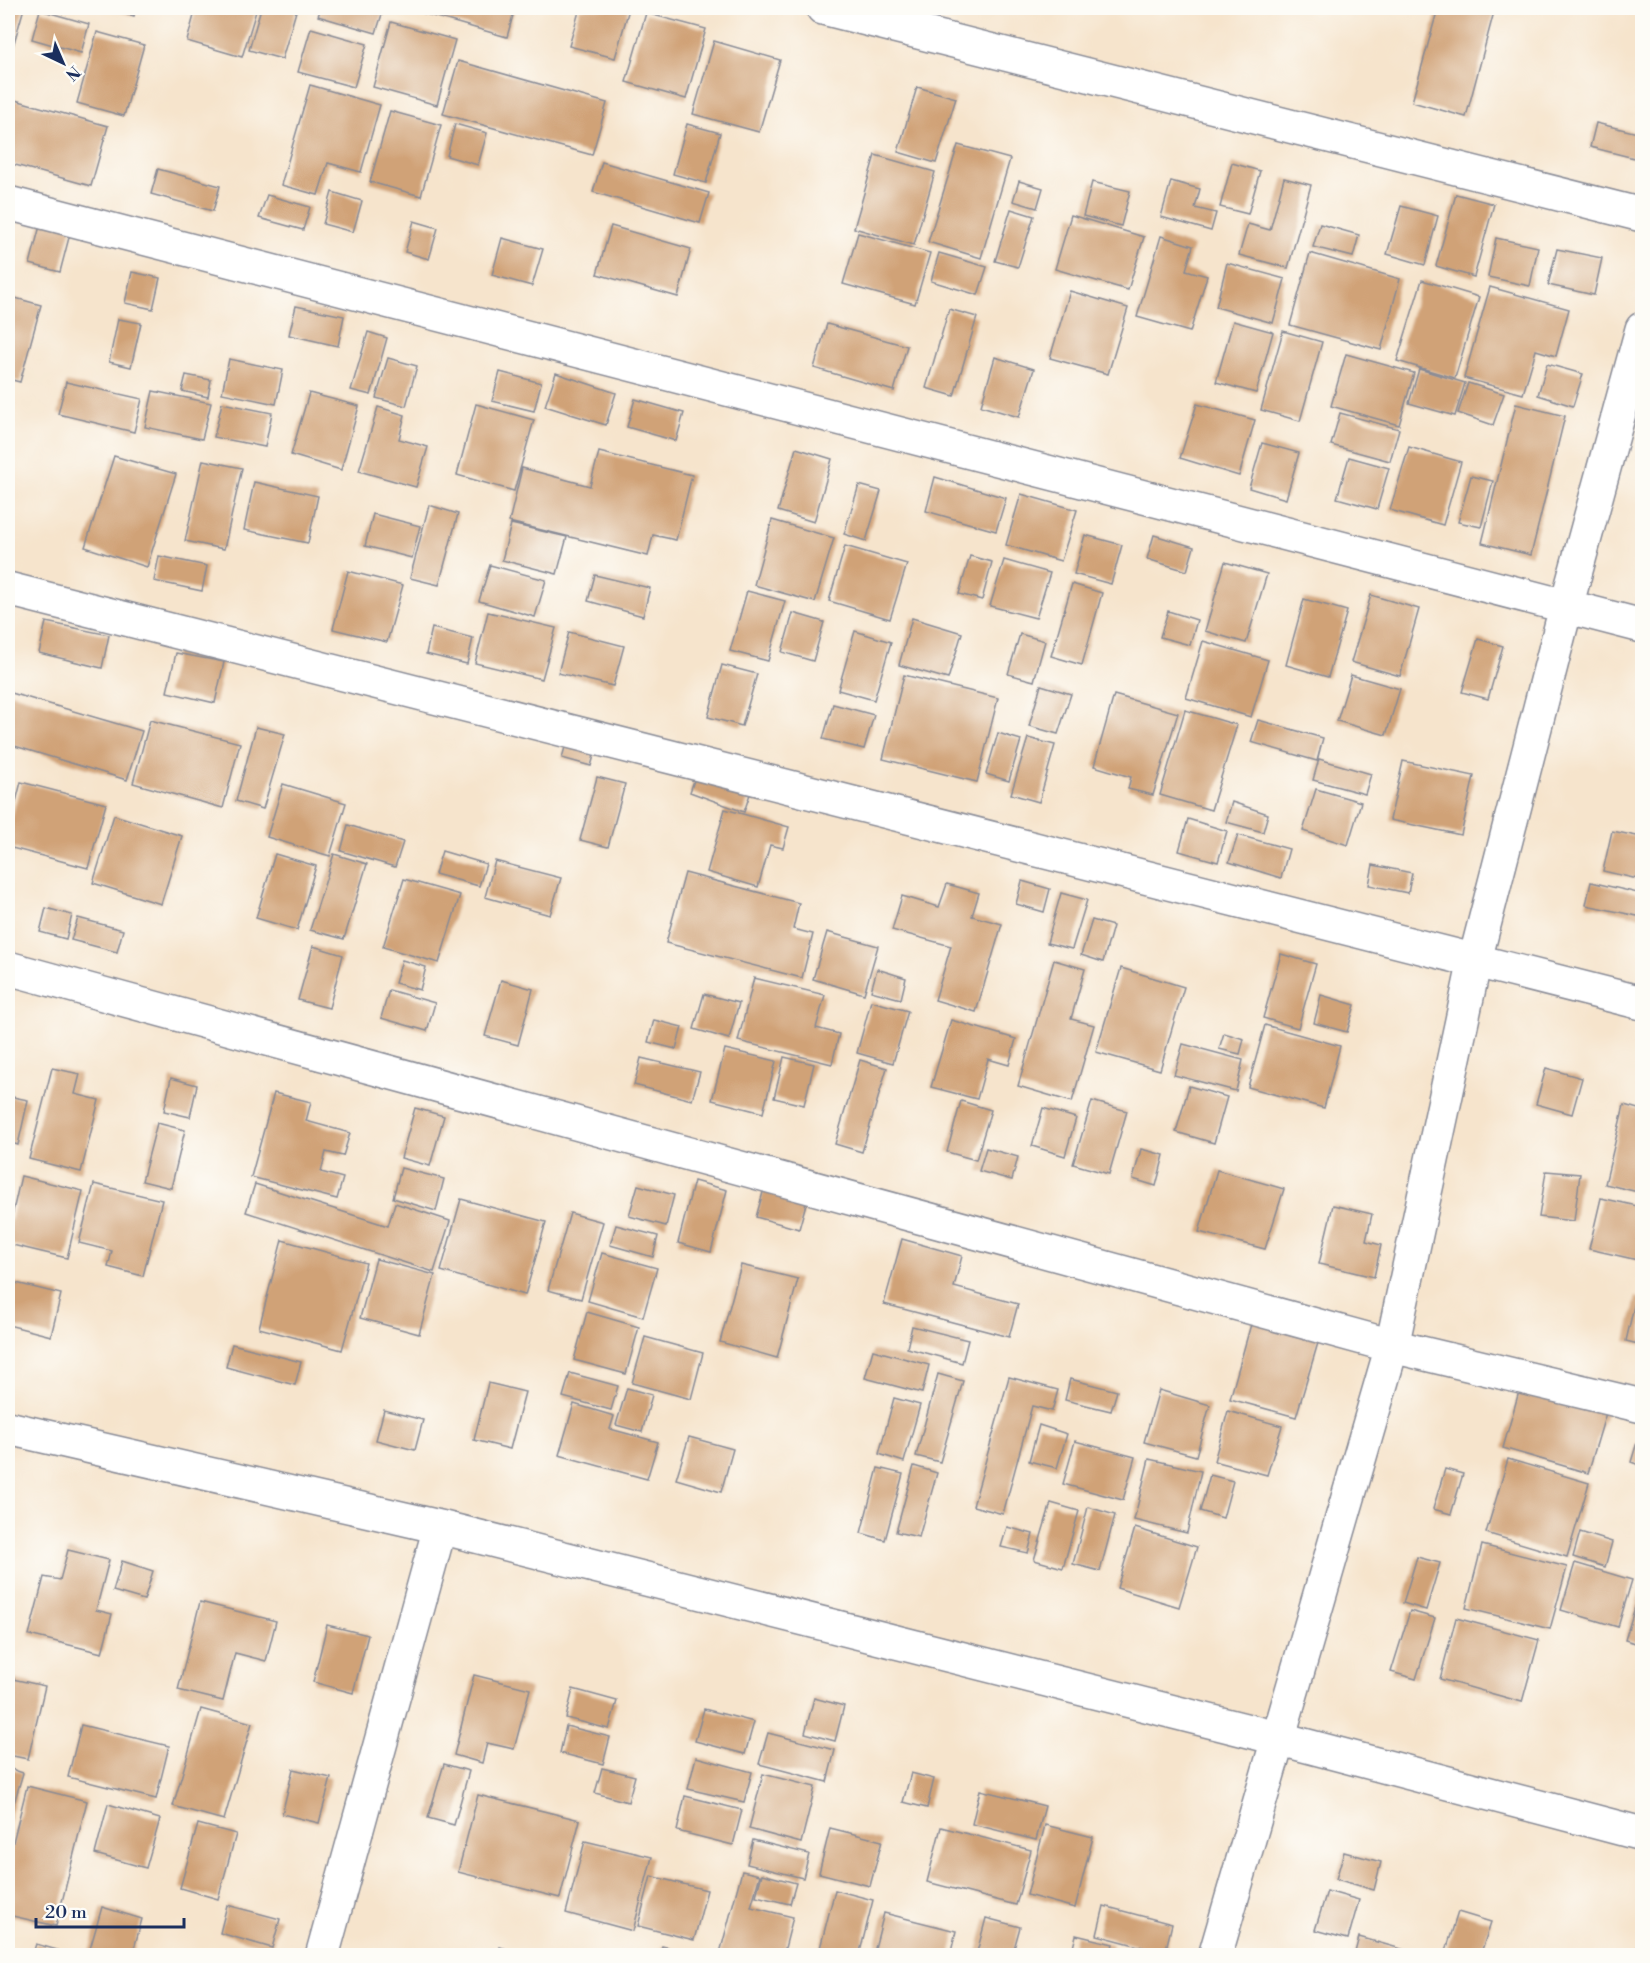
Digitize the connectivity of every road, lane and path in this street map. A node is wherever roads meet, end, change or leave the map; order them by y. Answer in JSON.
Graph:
{"nodes":[{"id":1,"x":823,"y":8,"type":"edge"},
{"id":2,"x":8,"y":203,"type":"edge"},
{"id":3,"x":1642,"y":215,"type":"edge"},
{"id":4,"x":1642,"y":329,"type":"edge"},
{"id":5,"x":8,"y":589,"type":"edge"},
{"id":6,"x":1566,"y":607,"type":"junction"},
{"id":7,"x":1642,"y":626,"type":"edge"},
{"id":8,"x":1475,"y":960,"type":"junction"},
{"id":9,"x":8,"y":968,"type":"edge"},
{"id":10,"x":1642,"y":1003,"type":"edge"},
{"id":11,"x":1392,"y":1346,"type":"junction"},
{"id":12,"x":1642,"y":1406,"type":"edge"},
{"id":13,"x":8,"y":1428,"type":"edge"},
{"id":14,"x":440,"y":1527,"type":"junction"},
{"id":15,"x":1277,"y":1738,"type":"junction"},
{"id":16,"x":1642,"y":1834,"type":"edge"},
{"id":17,"x":322,"y":1956,"type":"edge"},
{"id":18,"x":1215,"y":1956,"type":"edge"}],
"edges":[{"from":1,"to":3,"type":"street"},
{"from":2,"to":6,"type":"street"},
{"from":4,"to":6,"type":"street"},
{"from":5,"to":8,"type":"street"},
{"from":6,"to":7,"type":"street"},
{"from":6,"to":8,"type":"street"},
{"from":8,"to":10,"type":"street"},
{"from":8,"to":11,"type":"street"},
{"from":9,"to":11,"type":"street"},
{"from":11,"to":12,"type":"street"},
{"from":11,"to":15,"type":"street"},
{"from":13,"to":14,"type":"street"},
{"from":14,"to":15,"type":"street"},
{"from":14,"to":17,"type":"street"},
{"from":15,"to":16,"type":"street"},
{"from":15,"to":18,"type":"street"}]}
